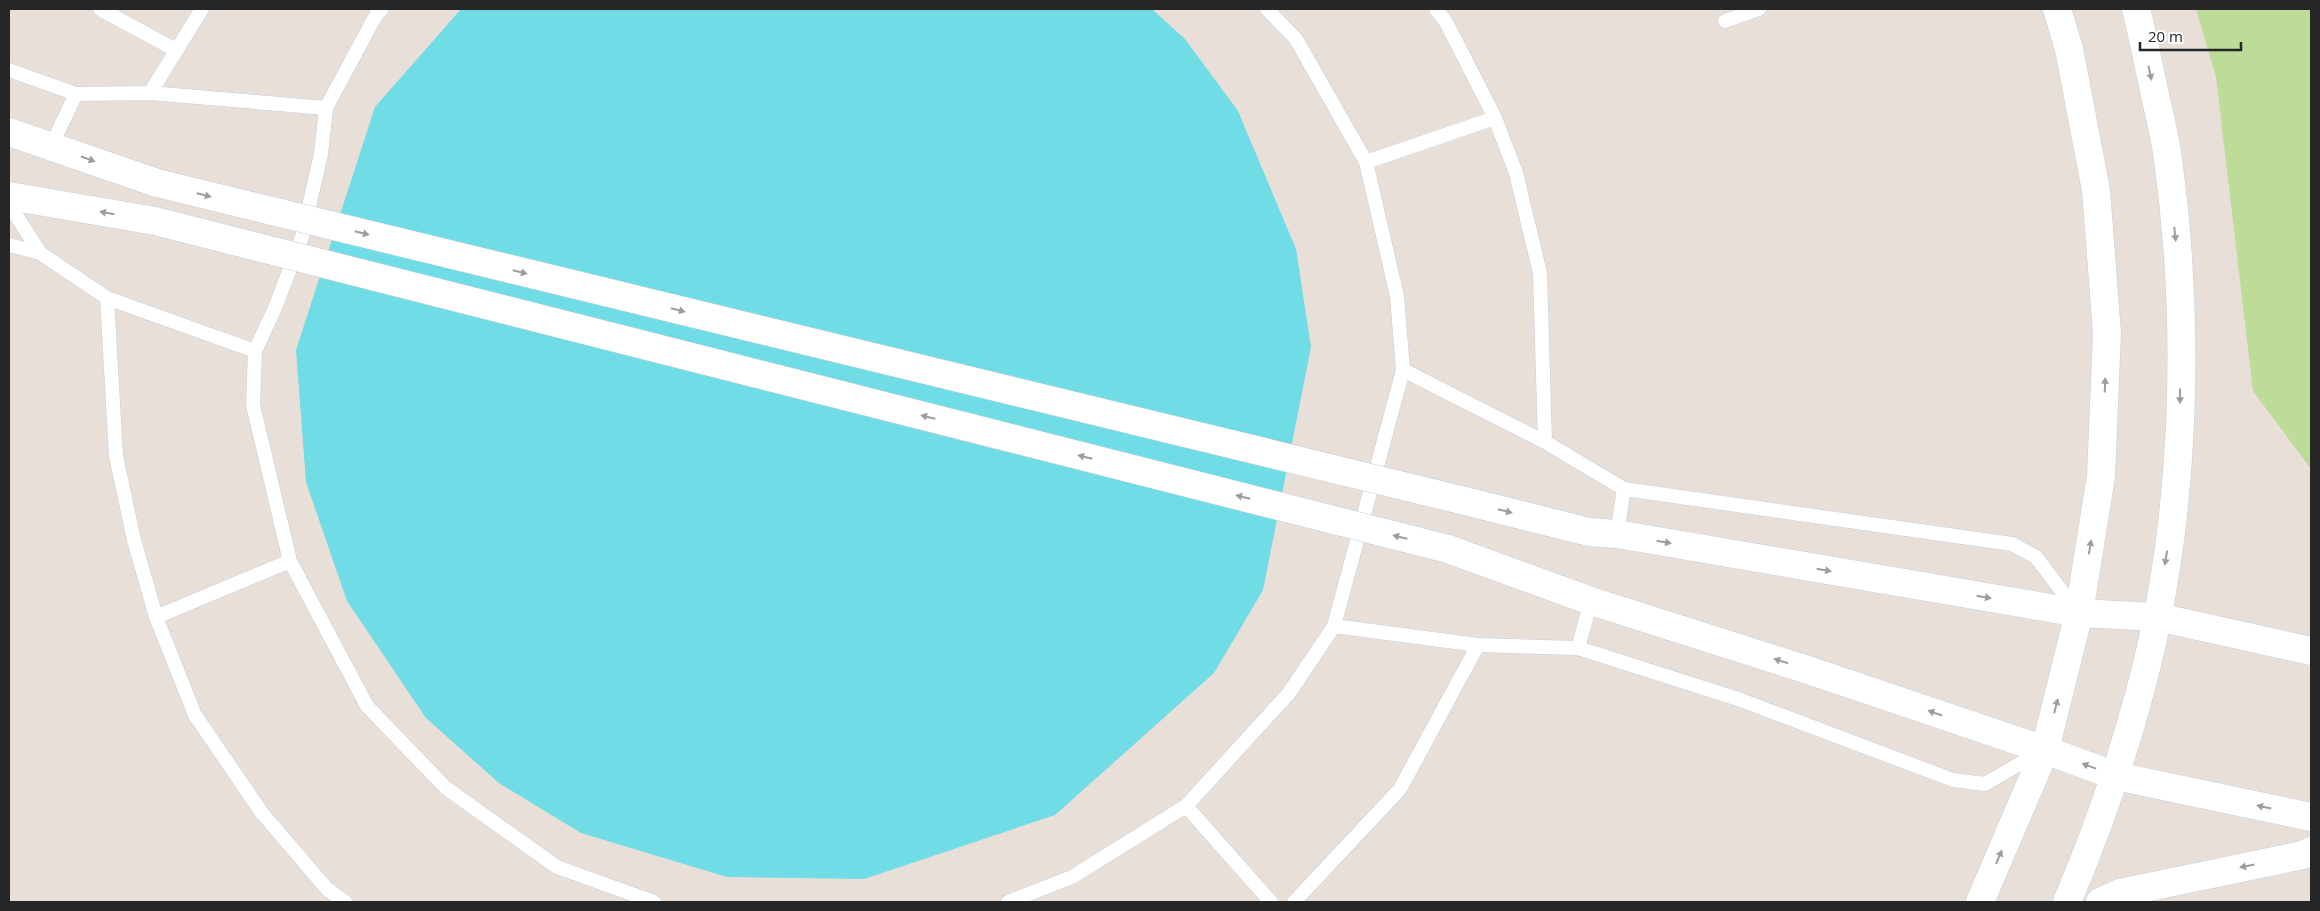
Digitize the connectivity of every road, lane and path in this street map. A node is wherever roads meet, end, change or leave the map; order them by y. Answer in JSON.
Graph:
{"nodes":[{"id":1,"x":202,"y":9,"type":"edge"},
{"id":2,"x":382,"y":9,"type":"edge"},
{"id":3,"x":1267,"y":9,"type":"edge"},
{"id":4,"x":1436,"y":9,"type":"edge"},
{"id":5,"x":1758,"y":9,"type":"edge"},
{"id":6,"x":2057,"y":9,"type":"edge"},
{"id":7,"x":2136,"y":9,"type":"edge"},
{"id":8,"x":105,"y":10,"type":"edge"},
{"id":9,"x":1725,"y":21,"type":"dead end"},
{"id":10,"x":176,"y":50,"type":"junction"},
{"id":11,"x":9,"y":70,"type":"edge"},
{"id":12,"x":150,"y":93,"type":"junction"},
{"id":13,"x":76,"y":94,"type":"junction"},
{"id":14,"x":326,"y":108,"type":"junction"},
{"id":15,"x":1495,"y":118,"type":"junction"},
{"id":16,"x":9,"y":132,"type":"edge"},
{"id":17,"x":51,"y":146,"type":"junction"},
{"id":18,"x":1366,"y":162,"type":"junction"},
{"id":19,"x":9,"y":196,"type":"edge"},
{"id":20,"x":9,"y":204,"type":"edge"},
{"id":21,"x":9,"y":245,"type":"edge"},
{"id":22,"x":40,"y":253,"type":"junction"},
{"id":23,"x":107,"y":298,"type":"junction"},
{"id":24,"x":255,"y":351,"type":"junction"},
{"id":25,"x":1403,"y":370,"type":"junction"},
{"id":26,"x":1545,"y":442,"type":"junction"},
{"id":27,"x":1624,"y":489,"type":"junction"},
{"id":28,"x":1617,"y":534,"type":"junction"},
{"id":29,"x":290,"y":562,"type":"junction"},
{"id":30,"x":1591,"y":601,"type":"junction"},
{"id":31,"x":2079,"y":613,"type":"junction"},
{"id":32,"x":156,"y":617,"type":"junction"},
{"id":33,"x":2157,"y":617,"type":"junction"},
{"id":34,"x":1334,"y":626,"type":"junction"},
{"id":35,"x":1478,"y":645,"type":"junction"},
{"id":36,"x":1578,"y":648,"type":"junction"},
{"id":37,"x":2311,"y":650,"type":"edge"},
{"id":38,"x":2045,"y":750,"type":"junction"},
{"id":39,"x":2116,"y":776,"type":"junction"},
{"id":40,"x":1186,"y":806,"type":"junction"},
{"id":41,"x":2311,"y":817,"type":"edge"},
{"id":42,"x":2311,"y":851,"type":"edge"},
{"id":43,"x":345,"y":902,"type":"edge"},
{"id":44,"x":654,"y":902,"type":"edge"},
{"id":45,"x":1008,"y":902,"type":"edge"},
{"id":46,"x":1271,"y":902,"type":"edge"},
{"id":47,"x":1294,"y":902,"type":"edge"},
{"id":48,"x":1980,"y":902,"type":"edge"},
{"id":49,"x":2067,"y":902,"type":"edge"},
{"id":50,"x":2100,"y":902,"type":"edge"}],
"edges":[{"from":1,"to":10,"type":"lane"},
{"from":2,"to":14,"type":"lane"},
{"from":3,"to":18,"type":"lane"},
{"from":4,"to":15,"type":"lane"},
{"from":5,"to":9,"type":"lane"},
{"from":31,"to":6,"type":"street","one_way":true},
{"from":7,"to":33,"type":"street","one_way":true},
{"from":8,"to":10,"type":"lane"},
{"from":10,"to":12,"type":"lane"},
{"from":11,"to":13,"type":"lane"},
{"from":12,"to":13,"type":"lane"},
{"from":12,"to":14,"type":"lane"},
{"from":13,"to":17,"type":"lane"},
{"from":14,"to":24,"type":"lane"},
{"from":15,"to":18,"type":"lane"},
{"from":15,"to":26,"type":"lane"},
{"from":16,"to":17,"type":"street"},
{"from":17,"to":28,"type":"street","one_way":true,"bridge":true},
{"from":18,"to":25,"type":"lane"},
{"from":30,"to":19,"type":"street","one_way":true,"bridge":true},
{"from":20,"to":22,"type":"lane"},
{"from":21,"to":22,"type":"lane"},
{"from":22,"to":23,"type":"lane"},
{"from":23,"to":24,"type":"lane"},
{"from":23,"to":32,"type":"lane"},
{"from":24,"to":29,"type":"lane"},
{"from":25,"to":26,"type":"lane"},
{"from":25,"to":34,"type":"lane"},
{"from":26,"to":27,"type":"lane"},
{"from":27,"to":28,"type":"lane"},
{"from":27,"to":31,"type":"lane"},
{"from":28,"to":31,"type":"street","one_way":true},
{"from":29,"to":32,"type":"lane"},
{"from":29,"to":44,"type":"lane"},
{"from":30,"to":36,"type":"lane"},
{"from":38,"to":30,"type":"street","one_way":true},
{"from":31,"to":33,"type":"street"},
{"from":38,"to":31,"type":"street","one_way":true},
{"from":32,"to":43,"type":"lane"},
{"from":33,"to":37,"type":"street"},
{"from":33,"to":39,"type":"street"},
{"from":34,"to":35,"type":"lane"},
{"from":34,"to":40,"type":"lane"},
{"from":35,"to":36,"type":"lane"},
{"from":35,"to":47,"type":"lane"},
{"from":36,"to":38,"type":"lane"},
{"from":39,"to":38,"type":"street","one_way":true},
{"from":48,"to":38,"type":"street","one_way":true},
{"from":41,"to":39,"type":"street","one_way":true},
{"from":39,"to":49,"type":"street"},
{"from":40,"to":45,"type":"lane"},
{"from":40,"to":46,"type":"lane"},
{"from":42,"to":50,"type":"street","one_way":true}]}
